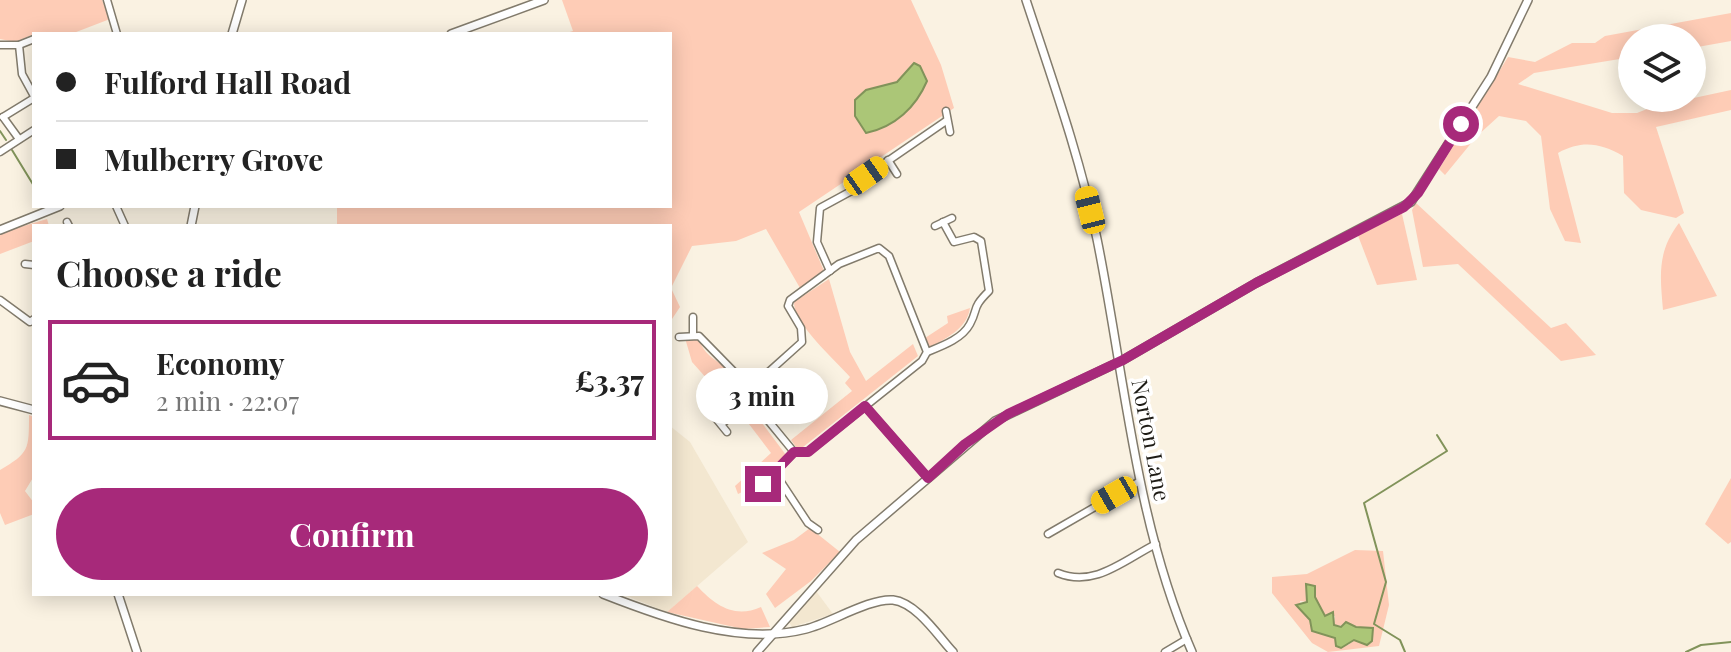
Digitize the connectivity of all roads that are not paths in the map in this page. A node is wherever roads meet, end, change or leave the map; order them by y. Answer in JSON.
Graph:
{"nodes":[{"id":1,"x":107,"y":0,"type":"edge"},
{"id":2,"x":242,"y":0,"type":"edge"},
{"id":3,"x":544,"y":0,"type":"edge"},
{"id":4,"x":1026,"y":0,"type":"edge"},
{"id":5,"x":1528,"y":0,"type":"edge"},
{"id":6,"x":116,"y":32,"type":"edge"},
{"id":7,"x":233,"y":32,"type":"edge"},
{"id":8,"x":456,"y":32,"type":"edge"},
{"id":9,"x":32,"y":40,"type":"edge"},
{"id":10,"x":0,"y":45,"type":"edge"},
{"id":11,"x":19,"y":45,"type":"junction"},
{"id":12,"x":32,"y":93,"type":"edge"},
{"id":13,"x":32,"y":98,"type":"edge"},
{"id":14,"x":946,"y":111,"type":"dead end"},
{"id":15,"x":2,"y":116,"type":"edge"},
{"id":16,"x":946,"y":121,"type":"junction"},
{"id":17,"x":32,"y":131,"type":"edge"},
{"id":18,"x":950,"y":132,"type":"dead end"},
{"id":19,"x":19,"y":139,"type":"junction"},
{"id":20,"x":0,"y":152,"type":"edge"},
{"id":21,"x":888,"y":160,"type":"junction"},
{"id":22,"x":897,"y":174,"type":"dead end"},
{"id":23,"x":55,"y":208,"type":"edge"},
{"id":24,"x":952,"y":218,"type":"dead end"},
{"id":25,"x":943,"y":222,"type":"junction"},
{"id":26,"x":935,"y":226,"type":"dead end"},
{"id":27,"x":0,"y":230,"type":"edge"},
{"id":28,"x":25,"y":264,"type":"dead end"},
{"id":29,"x":32,"y":265,"type":"edge"},
{"id":30,"x":830,"y":271,"type":"junction"},
{"id":31,"x":0,"y":300,"type":"edge"},
{"id":32,"x":693,"y":317,"type":"dead end"},
{"id":33,"x":32,"y":320,"type":"edge"},
{"id":34,"x":693,"y":334,"type":"junction"},
{"id":35,"x":679,"y":337,"type":"dead end"},
{"id":36,"x":927,"y":352,"type":"junction"},
{"id":37,"x":1119,"y":362,"type":"junction"},
{"id":38,"x":753,"y":386,"type":"junction"},
{"id":39,"x":754,"y":400,"type":"junction"},
{"id":40,"x":0,"y":401,"type":"edge"},
{"id":41,"x":865,"y":406,"type":"junction"},
{"id":42,"x":32,"y":409,"type":"edge"},
{"id":43,"x":714,"y":416,"type":"dead end"},
{"id":44,"x":721,"y":424,"type":"junction"},
{"id":45,"x":727,"y":432,"type":"dead end"},
{"id":46,"x":794,"y":452,"type":"junction"},
{"id":47,"x":775,"y":473,"type":"junction"},
{"id":48,"x":928,"y":478,"type":"junction"},
{"id":49,"x":1140,"y":481,"type":"junction"},
{"id":50,"x":763,"y":484,"type":"dead end"},
{"id":51,"x":808,"y":523,"type":"junction"},
{"id":52,"x":800,"y":529,"type":"dead end"},
{"id":53,"x":818,"y":530,"type":"dead end"},
{"id":54,"x":1048,"y":534,"type":"dead end"},
{"id":55,"x":1156,"y":544,"type":"junction"},
{"id":56,"x":1058,"y":573,"type":"dead end"},
{"id":57,"x":1075,"y":580,"type":"junction"},
{"id":58,"x":1074,"y":591,"type":"dead end"},
{"id":59,"x":119,"y":596,"type":"edge"},
{"id":60,"x":609,"y":596,"type":"edge"},
{"id":61,"x":775,"y":633,"type":"junction"},
{"id":62,"x":1187,"y":639,"type":"junction"},
{"id":63,"x":137,"y":652,"type":"edge"},
{"id":64,"x":757,"y":652,"type":"edge"},
{"id":65,"x":953,"y":652,"type":"edge"},
{"id":66,"x":1165,"y":652,"type":"edge"},
{"id":67,"x":1192,"y":652,"type":"edge"}],
"edges":[{"from":1,"to":6,"type":"street"},
{"from":2,"to":7,"type":"street"},
{"from":3,"to":8,"type":"street"},
{"from":4,"to":37,"type":"street","name":"Norton Lane"},
{"from":5,"to":37,"type":"street"},
{"from":9,"to":11,"type":"street"},
{"from":10,"to":11,"type":"street"},
{"from":11,"to":12,"type":"street"},
{"from":13,"to":15,"type":"street"},
{"from":14,"to":16,"type":"street"},
{"from":15,"to":19,"type":"street"},
{"from":16,"to":18,"type":"street"},
{"from":16,"to":21,"type":"street"},
{"from":17,"to":19,"type":"street"},
{"from":19,"to":20,"type":"street"},
{"from":21,"to":22,"type":"street"},
{"from":21,"to":30,"type":"street"},
{"from":23,"to":27,"type":"street"},
{"from":24,"to":25,"type":"street"},
{"from":25,"to":26,"type":"street"},
{"from":25,"to":36,"type":"street"},
{"from":28,"to":29,"type":"street"},
{"from":30,"to":36,"type":"street"},
{"from":30,"to":38,"type":"street"},
{"from":31,"to":33,"type":"street"},
{"from":32,"to":34,"type":"street"},
{"from":34,"to":35,"type":"street"},
{"from":34,"to":38,"type":"street"},
{"from":36,"to":41,"type":"street"},
{"from":37,"to":48,"type":"street"},
{"from":37,"to":49,"type":"street","name":"Norton Lane"},
{"from":38,"to":39,"type":"street"},
{"from":39,"to":44,"type":"street"},
{"from":39,"to":46,"type":"street"},
{"from":40,"to":42,"type":"street"},
{"from":41,"to":46,"type":"street"},
{"from":41,"to":48,"type":"street"},
{"from":43,"to":44,"type":"street"},
{"from":44,"to":45,"type":"street"},
{"from":46,"to":47,"type":"street"},
{"from":47,"to":50,"type":"street"},
{"from":47,"to":51,"type":"street"},
{"from":48,"to":61,"type":"street"},
{"from":49,"to":54,"type":"street"},
{"from":49,"to":55,"type":"street","name":"Norton Lane"},
{"from":51,"to":52,"type":"street"},
{"from":51,"to":53,"type":"street"},
{"from":55,"to":57,"type":"street"},
{"from":55,"to":62,"type":"street","name":"Norton Lane"},
{"from":56,"to":57,"type":"street"},
{"from":57,"to":58,"type":"street"},
{"from":59,"to":63,"type":"street"},
{"from":60,"to":61,"type":"street"},
{"from":61,"to":64,"type":"street"},
{"from":61,"to":65,"type":"street"},
{"from":62,"to":66,"type":"street"},
{"from":62,"to":67,"type":"street","name":"Norton Lane"}]}
